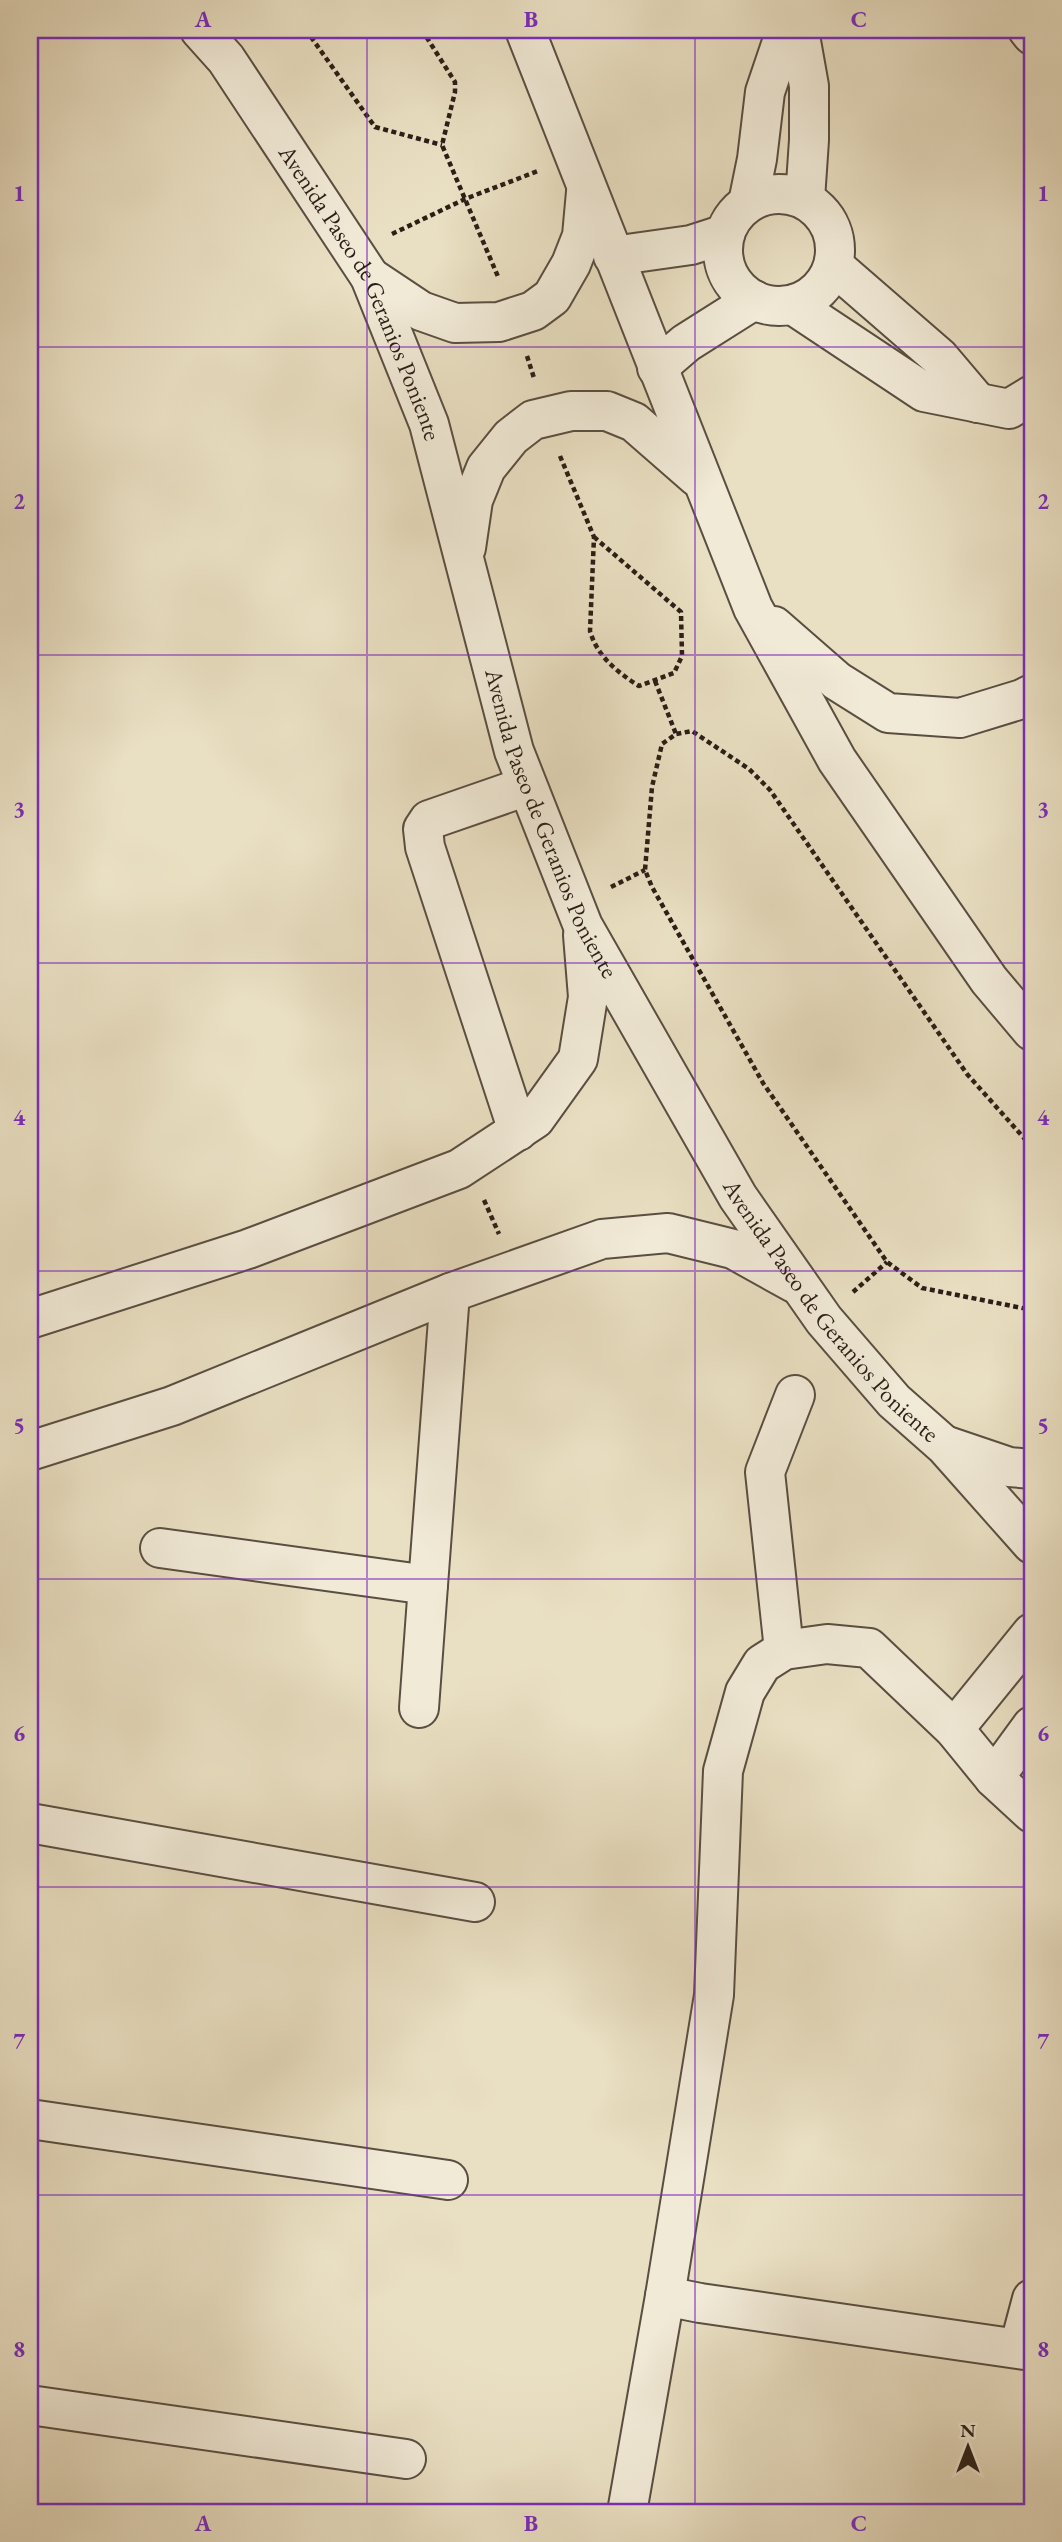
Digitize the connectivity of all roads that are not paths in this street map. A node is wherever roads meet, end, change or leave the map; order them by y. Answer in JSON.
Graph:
{"nodes":[{"id":1,"x":200,"y":30,"type":"edge"},
{"id":2,"x":525,"y":30,"type":"edge"},
{"id":3,"x":786,"y":30,"type":"edge"},
{"id":4,"x":799,"y":30,"type":"edge"},
{"id":5,"x":1028,"y":30,"type":"edge"},
{"id":6,"x":1032,"y":35,"type":"edge"},
{"id":7,"x":581,"y":172,"type":"junction"},
{"id":8,"x":805,"y":199,"type":"junction"},
{"id":9,"x":748,"y":203,"type":"junction"},
{"id":10,"x":725,"y":234,"type":"junction"},
{"id":11,"x":613,"y":256,"type":"junction"},
{"id":12,"x":362,"y":265,"type":"junction"},
{"id":13,"x":834,"y":266,"type":"junction"},
{"id":14,"x":754,"y":300,"type":"junction"},
{"id":15,"x":793,"y":305,"type":"junction"},
{"id":16,"x":657,"y":368,"type":"junction"},
{"id":17,"x":1032,"y":395,"type":"edge"},
{"id":18,"x":978,"y":403,"type":"junction"},
{"id":19,"x":702,"y":481,"type":"junction"},
{"id":20,"x":464,"y":561,"type":"junction"},
{"id":21,"x":753,"y":608,"type":"junction"},
{"id":22,"x":1032,"y":694,"type":"edge"},
{"id":23,"x":527,"y":786,"type":"junction"},
{"id":24,"x":583,"y":926,"type":"junction"},
{"id":25,"x":1032,"y":1031,"type":"edge"},
{"id":26,"x":518,"y":1131,"type":"junction"},
{"id":27,"x":803,"y":1288,"type":"junction"},
{"id":28,"x":450,"y":1293,"type":"junction"},
{"id":29,"x":30,"y":1319,"type":"edge"},
{"id":30,"x":795,"y":1395,"type":"dead end"},
{"id":31,"x":945,"y":1446,"type":"junction"},
{"id":32,"x":30,"y":1451,"type":"edge"},
{"id":33,"x":1032,"y":1469,"type":"edge"},
{"id":34,"x":1032,"y":1544,"type":"edge"},
{"id":35,"x":160,"y":1548,"type":"dead end"},
{"id":36,"x":428,"y":1585,"type":"junction"},
{"id":37,"x":1032,"y":1633,"type":"edge"},
{"id":38,"x":785,"y":1650,"type":"junction"},
{"id":39,"x":419,"y":1708,"type":"dead end"},
{"id":40,"x":1032,"y":1726,"type":"edge"},
{"id":41,"x":954,"y":1729,"type":"junction"},
{"id":42,"x":994,"y":1778,"type":"junction"},
{"id":43,"x":1032,"y":1813,"type":"edge"},
{"id":44,"x":30,"y":1823,"type":"edge"},
{"id":45,"x":475,"y":1902,"type":"dead end"},
{"id":46,"x":30,"y":2119,"type":"edge"},
{"id":47,"x":448,"y":2180,"type":"dead end"},
{"id":48,"x":665,"y":2296,"type":"junction"},
{"id":49,"x":1032,"y":2300,"type":"edge"},
{"id":50,"x":1026,"y":2350,"type":"edge"},
{"id":51,"x":30,"y":2404,"type":"edge"},
{"id":52,"x":405,"y":2459,"type":"dead end"},
{"id":53,"x":627,"y":2512,"type":"edge"}],
"edges":[{"from":1,"to":12,"type":"street","name":"Avenida Paseo de Geranios Poniente"},
{"from":2,"to":7,"type":"street"},
{"from":3,"to":9,"type":"street"},
{"from":4,"to":8,"type":"street"},
{"from":5,"to":6,"type":"street"},
{"from":7,"to":11,"type":"street"},
{"from":7,"to":12,"type":"street"},
{"from":8,"to":9,"type":"street"},
{"from":8,"to":13,"type":"street"},
{"from":9,"to":10,"type":"street"},
{"from":10,"to":11,"type":"street"},
{"from":10,"to":14,"type":"street"},
{"from":11,"to":16,"type":"street"},
{"from":12,"to":20,"type":"street","name":"Avenida Paseo de Geranios Poniente"},
{"from":13,"to":15,"type":"street"},
{"from":13,"to":18,"type":"street"},
{"from":14,"to":15,"type":"street"},
{"from":14,"to":16,"type":"street"},
{"from":15,"to":18,"type":"street"},
{"from":16,"to":19,"type":"street"},
{"from":17,"to":18,"type":"street"},
{"from":19,"to":20,"type":"street"},
{"from":19,"to":21,"type":"street"},
{"from":20,"to":23,"type":"street","name":"Avenida Paseo de Geranios Poniente"},
{"from":21,"to":22,"type":"street"},
{"from":21,"to":25,"type":"street"},
{"from":23,"to":24,"type":"street","name":"Avenida Paseo de Geranios Poniente"},
{"from":23,"to":26,"type":"street"},
{"from":24,"to":26,"type":"street"},
{"from":24,"to":27,"type":"street","name":"Avenida Paseo de Geranios Poniente"},
{"from":26,"to":29,"type":"street"},
{"from":27,"to":28,"type":"street"},
{"from":27,"to":31,"type":"street","name":"Avenida Paseo de Geranios Poniente"},
{"from":28,"to":32,"type":"street"},
{"from":28,"to":36,"type":"street"},
{"from":30,"to":38,"type":"street"},
{"from":31,"to":33,"type":"street"},
{"from":31,"to":34,"type":"street","name":"Avenida Paseo de Geranios Poniente"},
{"from":35,"to":36,"type":"street"},
{"from":36,"to":39,"type":"street"},
{"from":37,"to":41,"type":"street"},
{"from":38,"to":41,"type":"street"},
{"from":38,"to":48,"type":"street"},
{"from":40,"to":42,"type":"street"},
{"from":41,"to":42,"type":"street"},
{"from":42,"to":43,"type":"street"},
{"from":44,"to":45,"type":"street"},
{"from":46,"to":47,"type":"street"},
{"from":48,"to":50,"type":"street"},
{"from":48,"to":53,"type":"street"},
{"from":49,"to":50,"type":"street"},
{"from":51,"to":52,"type":"street"}]}
